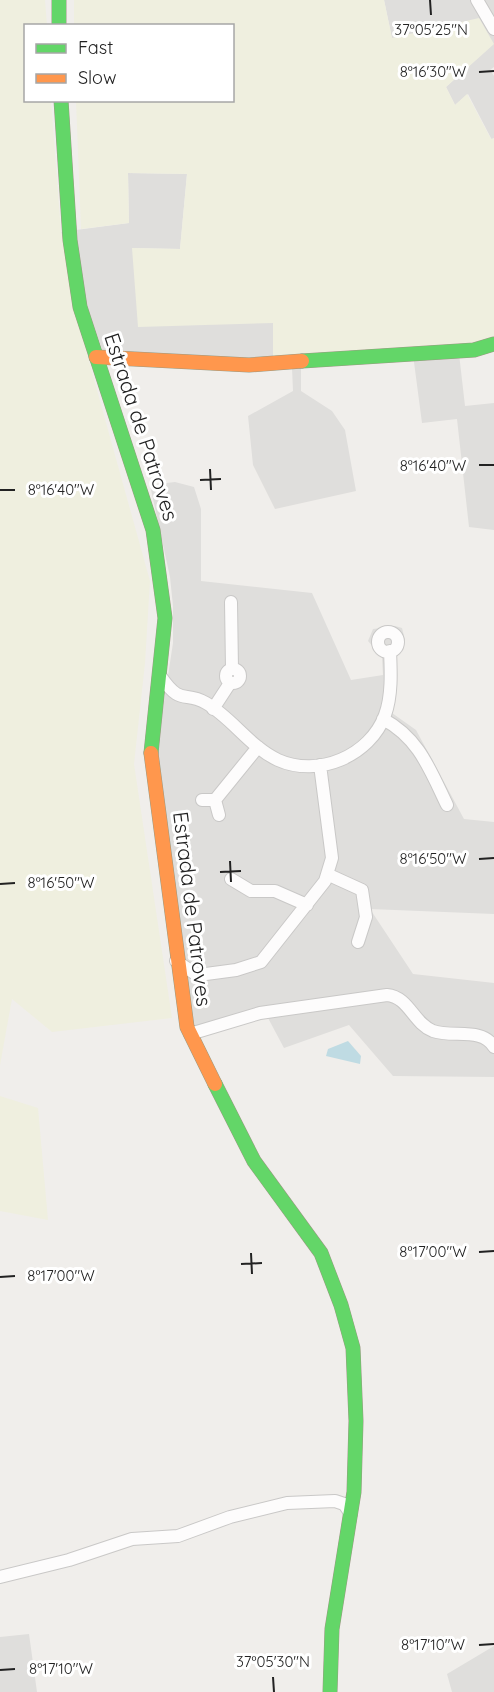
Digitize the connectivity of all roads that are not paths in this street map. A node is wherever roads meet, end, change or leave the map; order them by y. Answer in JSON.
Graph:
{"nodes":[{"id":1,"x":59,"y":0,"type":"edge"},
{"id":2,"x":477,"y":0,"type":"edge"},
{"id":3,"x":59,"y":24,"type":"edge"},
{"id":4,"x":494,"y":30,"type":"edge"},
{"id":5,"x":61,"y":102,"type":"edge"},
{"id":6,"x":494,"y":344,"type":"edge"},
{"id":7,"x":96,"y":357,"type":"junction"},
{"id":8,"x":231,"y":602,"type":"dead end"},
{"id":9,"x":390,"y":651,"type":"dead end"},
{"id":10,"x":161,"y":677,"type":"junction"},
{"id":11,"x":178,"y":697,"type":"junction"},
{"id":12,"x":213,"y":709,"type":"junction"},
{"id":13,"x":155,"y":711,"type":"junction"},
{"id":14,"x":383,"y":718,"type":"junction"},
{"id":15,"x":258,"y":747,"type":"junction"},
{"id":16,"x":320,"y":765,"type":"junction"},
{"id":17,"x":447,"y":805,"type":"dead end"},
{"id":18,"x":219,"y":815,"type":"dead end"},
{"id":19,"x":329,"y":875,"type":"junction"},
{"id":20,"x":231,"y":879,"type":"dead end"},
{"id":21,"x":307,"y":905,"type":"junction"},
{"id":22,"x":358,"y":942,"type":"dead end"},
{"id":23,"x":176,"y":961,"type":"junction"},
{"id":24,"x":206,"y":974,"type":"junction"},
{"id":25,"x":182,"y":997,"type":"junction"},
{"id":26,"x":190,"y":1034,"type":"junction"},
{"id":27,"x":494,"y":1047,"type":"edge"},
{"id":28,"x":354,"y":1492,"type":"junction"},
{"id":29,"x":335,"y":1501,"type":"junction"},
{"id":30,"x":351,"y":1514,"type":"junction"},
{"id":31,"x":0,"y":1577,"type":"edge"},
{"id":32,"x":330,"y":1692,"type":"edge"}],
"edges":[{"from":1,"to":3,"type":"street"},
{"from":2,"to":4,"type":"street"},
{"from":5,"to":7,"type":"street","name":"Estrada de Patroves"},
{"from":6,"to":7,"type":"street"},
{"from":7,"to":10,"type":"street","name":"Estrada de Patroves"},
{"from":8,"to":12,"type":"street"},
{"from":9,"to":14,"type":"street"},
{"from":10,"to":11,"type":"street"},
{"from":10,"to":13,"type":"street","name":"Estrada de Patroves"},
{"from":11,"to":12,"type":"street"},
{"from":11,"to":13,"type":"street"},
{"from":12,"to":15,"type":"street"},
{"from":13,"to":23,"type":"street","name":"Estrada de Patroves"},
{"from":14,"to":16,"type":"street"},
{"from":14,"to":17,"type":"street"},
{"from":15,"to":16,"type":"street"},
{"from":15,"to":18,"type":"street"},
{"from":16,"to":19,"type":"street"},
{"from":19,"to":21,"type":"street"},
{"from":19,"to":22,"type":"street"},
{"from":20,"to":21,"type":"street"},
{"from":21,"to":24,"type":"street"},
{"from":23,"to":24,"type":"street"},
{"from":23,"to":25,"type":"street","name":"Estrada de Patroves"},
{"from":24,"to":25,"type":"street"},
{"from":25,"to":26,"type":"street","name":"Estrada de Patroves"},
{"from":26,"to":27,"type":"street"},
{"from":26,"to":28,"type":"street","name":"Estrada de Patroves"},
{"from":28,"to":29,"type":"street"},
{"from":28,"to":30,"type":"street","name":"Estrada de Patroves"},
{"from":29,"to":30,"type":"street"},
{"from":29,"to":31,"type":"street"},
{"from":30,"to":32,"type":"street","name":"Estrada de Patroves"}]}
